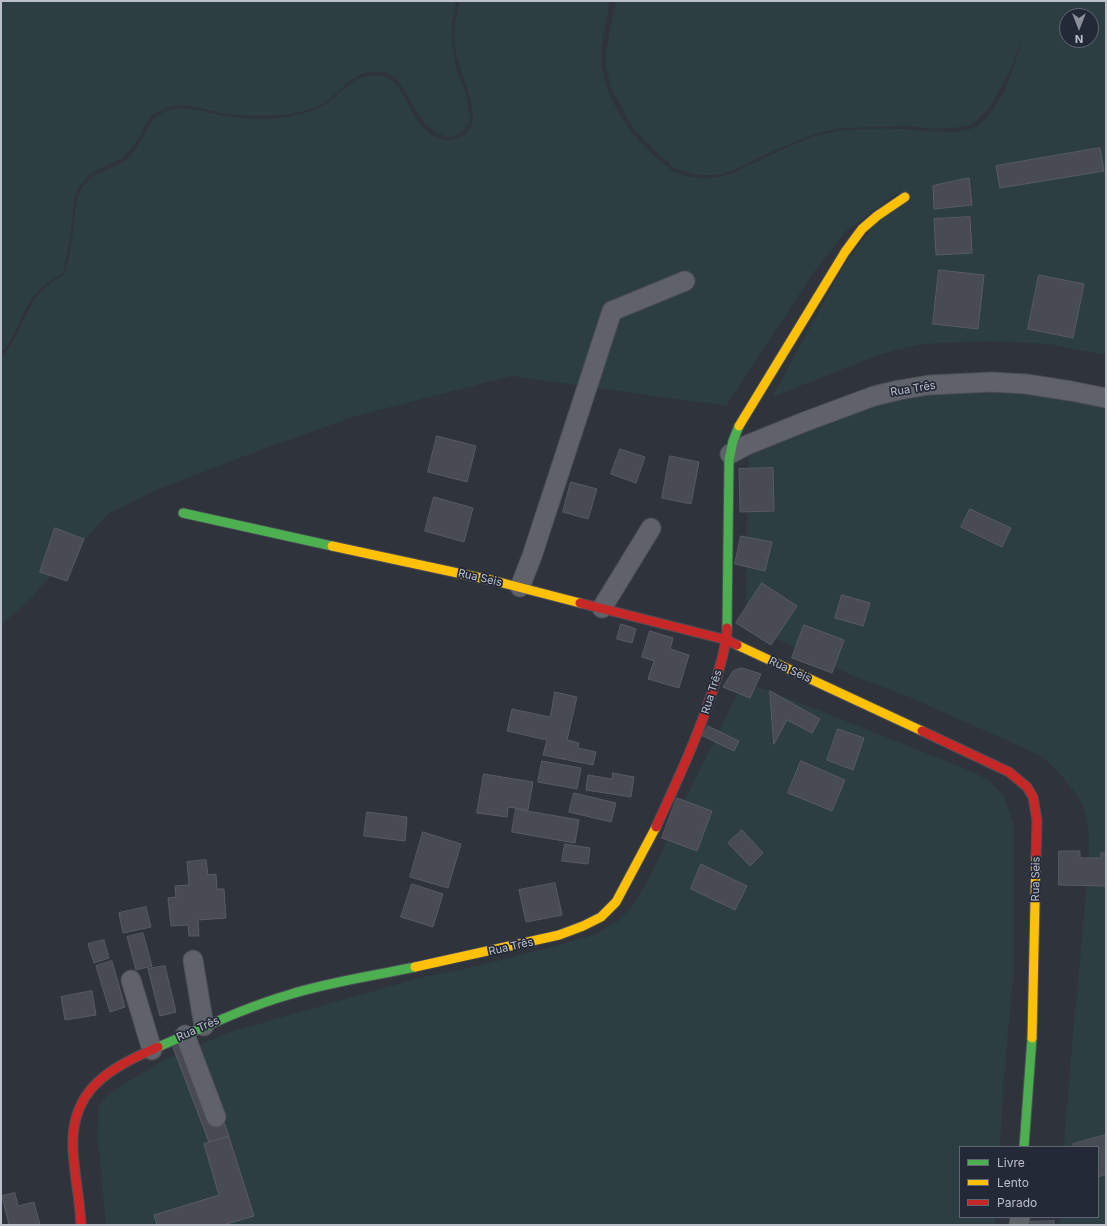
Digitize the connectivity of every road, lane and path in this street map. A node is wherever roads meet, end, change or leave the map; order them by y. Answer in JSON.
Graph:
{"nodes":[{"id":1,"x":905,"y":197,"type":"dead end"},
{"id":2,"x":685,"y":281,"type":"dead end"},
{"id":3,"x":1106,"y":398,"type":"edge"},
{"id":4,"x":730,"y":454,"type":"junction"},
{"id":5,"x":183,"y":513,"type":"dead end"},
{"id":6,"x":651,"y":528,"type":"dead end"},
{"id":7,"x":520,"y":587,"type":"junction"},
{"id":8,"x":602,"y":608,"type":"junction"},
{"id":9,"x":727,"y":640,"type":"junction"},
{"id":10,"x":193,"y":960,"type":"dead end"},
{"id":11,"x":131,"y":980,"type":"dead end"},
{"id":12,"x":204,"y":1026,"type":"junction"},
{"id":13,"x":185,"y":1035,"type":"junction"},
{"id":14,"x":152,"y":1050,"type":"junction"},
{"id":15,"x":216,"y":1117,"type":"dead end"},
{"id":16,"x":1024,"y":1146,"type":"edge"},
{"id":17,"x":81,"y":1225,"type":"edge"}],
"edges":[{"from":1,"to":4,"type":"street","name":"Rua Três"},
{"from":2,"to":7,"type":"street"},
{"from":3,"to":4,"type":"street","name":"Rua Três"},
{"from":4,"to":9,"type":"street","name":"Rua Três"},
{"from":5,"to":7,"type":"street","name":"Rua Seis"},
{"from":6,"to":8,"type":"street"},
{"from":7,"to":8,"type":"street","name":"Rua Seis"},
{"from":8,"to":9,"type":"street","name":"Rua Seis"},
{"from":9,"to":12,"type":"street","name":"Rua Três"},
{"from":9,"to":16,"type":"street","name":"Rua Seis"},
{"from":10,"to":12,"type":"street"},
{"from":11,"to":14,"type":"street"},
{"from":12,"to":13,"type":"street","name":"Rua Três"},
{"from":13,"to":14,"type":"street","name":"Rua Três"},
{"from":13,"to":15,"type":"street"},
{"from":14,"to":17,"type":"street","name":"Rua Três"}]}
